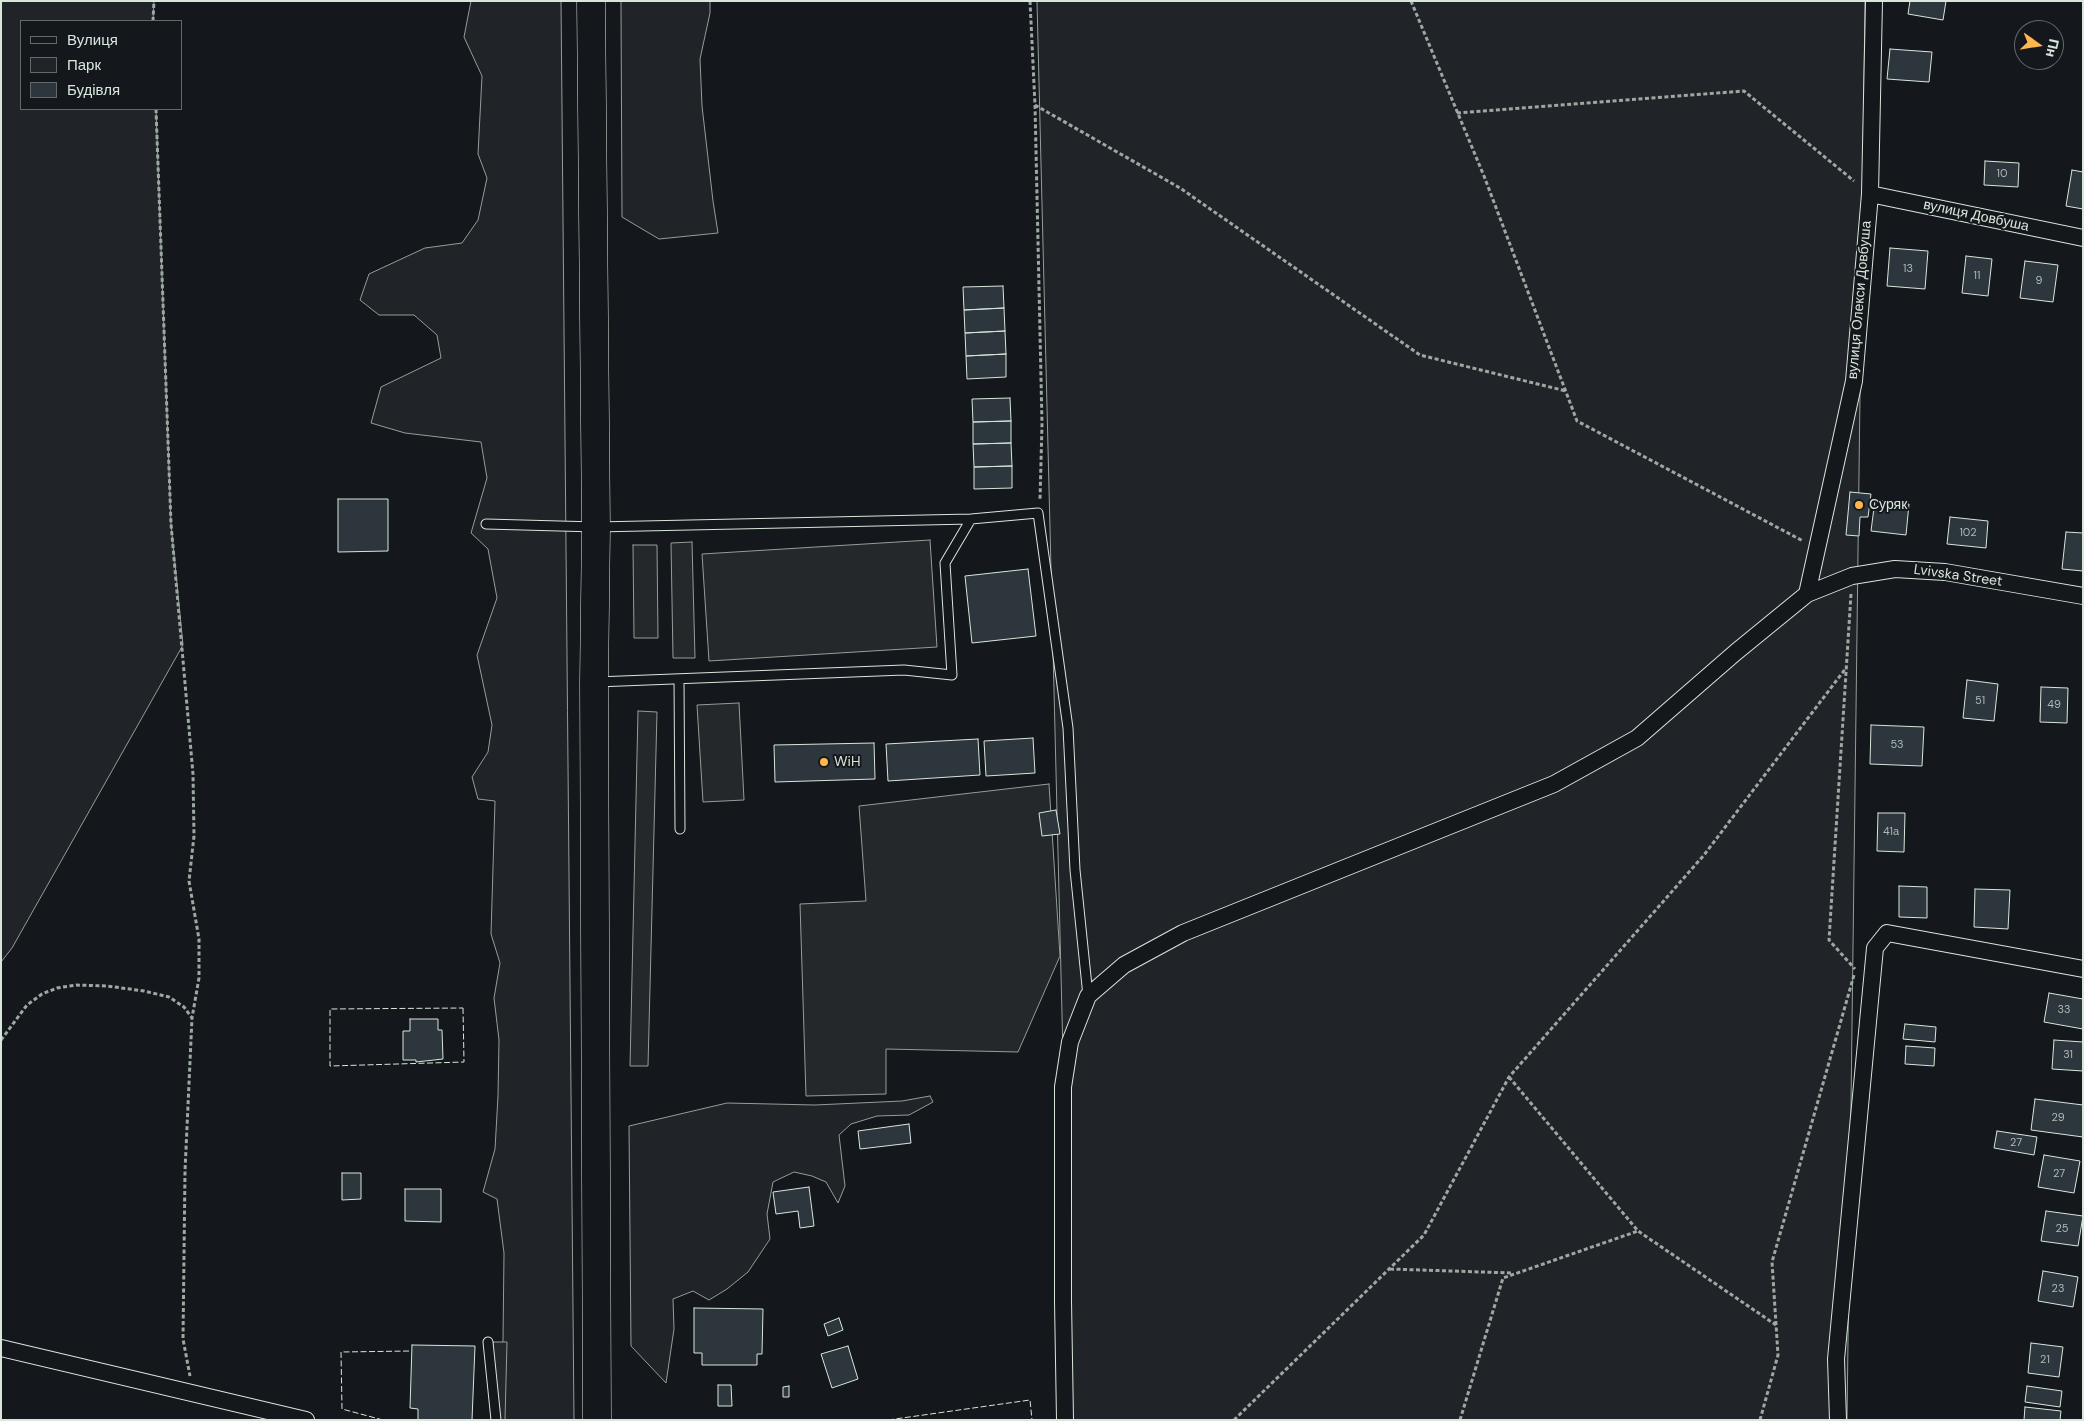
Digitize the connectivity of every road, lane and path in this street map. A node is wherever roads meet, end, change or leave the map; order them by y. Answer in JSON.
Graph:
{"nodes":[{"id":1,"x":154,"y":1,"type":"edge"},
{"id":2,"x":591,"y":1,"type":"edge"},
{"id":3,"x":1030,"y":1,"type":"edge"},
{"id":4,"x":1411,"y":1,"type":"edge"},
{"id":5,"x":1874,"y":1,"type":"edge"},
{"id":6,"x":153,"y":20,"type":"edge"},
{"id":7,"x":1035,"y":105,"type":"junction"},
{"id":8,"x":156,"y":110,"type":"edge"},
{"id":9,"x":1458,"y":112,"type":"junction"},
{"id":10,"x":1870,"y":194,"type":"junction"},
{"id":11,"x":2083,"y":238,"type":"edge"},
{"id":12,"x":1566,"y":392,"type":"junction"},
{"id":13,"x":1038,"y":513,"type":"junction"},
{"id":14,"x":971,"y":519,"type":"junction"},
{"id":15,"x":486,"y":524,"type":"dead end"},
{"id":16,"x":596,"y":527,"type":"junction"},
{"id":17,"x":1817,"y":549,"type":"junction"},
{"id":18,"x":1852,"y":576,"type":"junction"},
{"id":19,"x":1807,"y":594,"type":"junction"},
{"id":20,"x":2083,"y":596,"type":"edge"},
{"id":21,"x":1846,"y":668,"type":"junction"},
{"id":22,"x":679,"y":679,"type":"junction"},
{"id":23,"x":594,"y":682,"type":"junction"},
{"id":24,"x":680,"y":829,"type":"dead end"},
{"id":25,"x":1855,"y":969,"type":"junction"},
{"id":26,"x":2083,"y":969,"type":"edge"},
{"id":27,"x":1871,"y":988,"type":"junction"},
{"id":28,"x":1088,"y":996,"type":"junction"},
{"id":29,"x":192,"y":1018,"type":"junction"},
{"id":30,"x":1,"y":1040,"type":"edge"},
{"id":31,"x":1509,"y":1076,"type":"junction"},
{"id":32,"x":1638,"y":1231,"type":"junction"},
{"id":33,"x":1389,"y":1269,"type":"junction"},
{"id":34,"x":1517,"y":1273,"type":"junction"},
{"id":35,"x":1776,"y":1325,"type":"junction"},
{"id":36,"x":488,"y":1342,"type":"dead end"},
{"id":37,"x":1,"y":1348,"type":"edge"},
{"id":38,"x":194,"y":1394,"type":"junction"},
{"id":39,"x":306,"y":1420,"type":"edge"},
{"id":40,"x":496,"y":1420,"type":"edge"},
{"id":41,"x":597,"y":1420,"type":"edge"},
{"id":42,"x":1065,"y":1420,"type":"edge"},
{"id":43,"x":1234,"y":1420,"type":"edge"},
{"id":44,"x":1460,"y":1420,"type":"edge"},
{"id":45,"x":1760,"y":1420,"type":"edge"},
{"id":46,"x":1838,"y":1420,"type":"edge"}],
"edges":[{"from":1,"to":6,"type":"path"},
{"from":2,"to":16,"type":"highway"},
{"from":3,"to":7,"type":"path"},
{"from":4,"to":9,"type":"path"},
{"from":5,"to":10,"type":"street","name":"вулиця Олекси Довбуша"},
{"from":7,"to":12,"type":"path"},
{"from":7,"to":13,"type":"path"},
{"from":8,"to":29,"type":"path"},
{"from":9,"to":10,"type":"path"},
{"from":9,"to":12,"type":"path"},
{"from":10,"to":11,"type":"street","name":"вулиця Довбуша"},
{"from":10,"to":17,"type":"street","name":"вулиця Олекси Довбуша"},
{"from":12,"to":17,"type":"path"},
{"from":13,"to":14,"type":"lane"},
{"from":13,"to":28,"type":"lane"},
{"from":14,"to":16,"type":"lane"},
{"from":14,"to":22,"type":"lane"},
{"from":15,"to":16,"type":"lane"},
{"from":16,"to":23,"type":"highway"},
{"from":17,"to":19,"type":"street","name":"вулиця Олекси Довбуша"},
{"from":18,"to":19,"type":"street","name":"Lvivska Street"},
{"from":18,"to":20,"type":"street","name":"Lvivska Street"},
{"from":18,"to":21,"type":"path"},
{"from":19,"to":28,"type":"street","name":"Lvivska Street"},
{"from":21,"to":25,"type":"path"},
{"from":21,"to":31,"type":"path"},
{"from":22,"to":23,"type":"lane"},
{"from":22,"to":24,"type":"lane"},
{"from":23,"to":41,"type":"highway"},
{"from":25,"to":27,"type":"path"},
{"from":25,"to":35,"type":"path"},
{"from":26,"to":27,"type":"street"},
{"from":27,"to":46,"type":"street"},
{"from":28,"to":42,"type":"street"},
{"from":29,"to":30,"type":"path"},
{"from":29,"to":38,"type":"path"},
{"from":31,"to":32,"type":"path"},
{"from":31,"to":33,"type":"path"},
{"from":32,"to":34,"type":"path"},
{"from":32,"to":35,"type":"path"},
{"from":33,"to":34,"type":"path"},
{"from":33,"to":43,"type":"path"},
{"from":34,"to":44,"type":"path"},
{"from":35,"to":45,"type":"path"},
{"from":36,"to":40,"type":"lane"},
{"from":37,"to":38,"type":"street"},
{"from":38,"to":39,"type":"street"}]}
